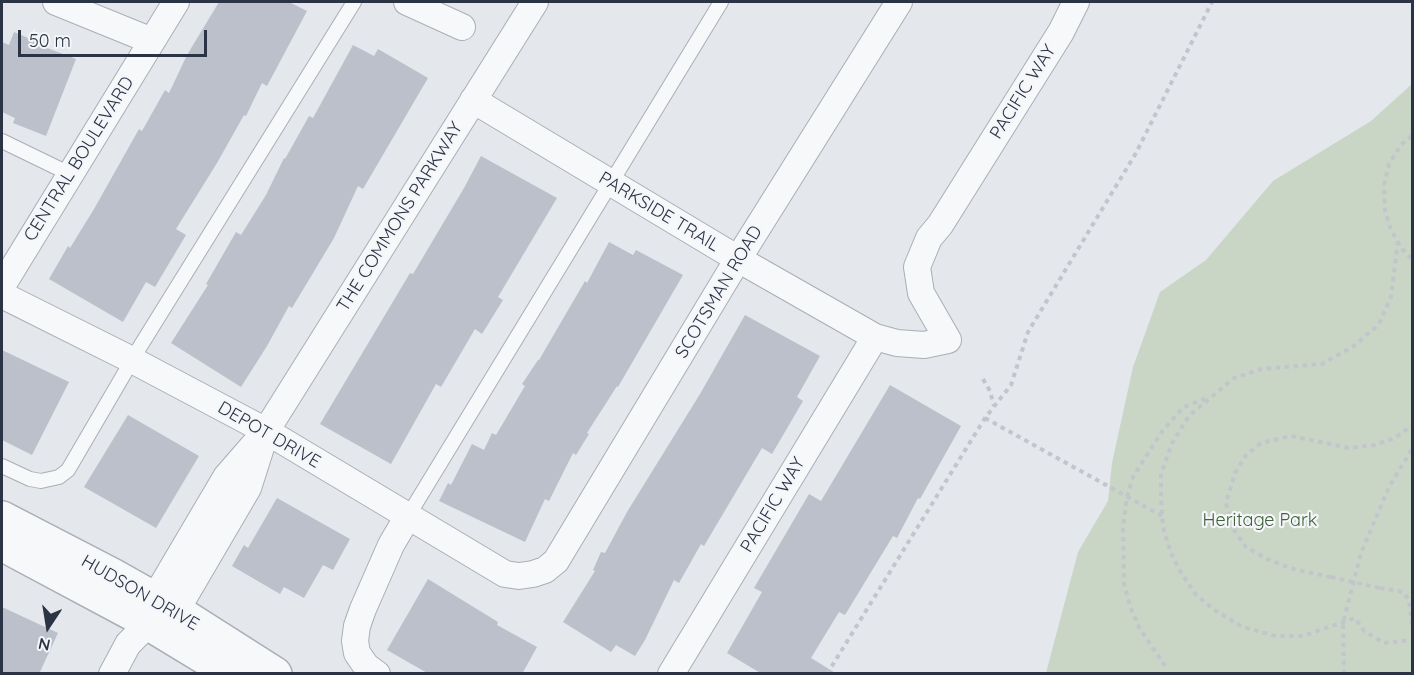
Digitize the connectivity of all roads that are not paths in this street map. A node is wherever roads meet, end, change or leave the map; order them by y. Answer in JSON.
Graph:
{"nodes":[{"id":1,"x":56,"y":2,"type":"edge"},
{"id":2,"x":176,"y":2,"type":"edge"},
{"id":3,"x":354,"y":2,"type":"edge"},
{"id":4,"x":407,"y":2,"type":"edge"},
{"id":5,"x":535,"y":2,"type":"edge"},
{"id":6,"x":721,"y":2,"type":"edge"},
{"id":7,"x":899,"y":2,"type":"edge"},
{"id":8,"x":1076,"y":2,"type":"edge"},
{"id":9,"x":462,"y":27,"type":"dead end"},
{"id":10,"x":152,"y":41,"type":"junction"},
{"id":11,"x":473,"y":100,"type":"junction"},
{"id":12,"x":2,"y":141,"type":"edge"},
{"id":13,"x":70,"y":174,"type":"junction"},
{"id":14,"x":611,"y":183,"type":"junction"},
{"id":15,"x":738,"y":260,"type":"junction"},
{"id":16,"x":2,"y":286,"type":"edge"},
{"id":17,"x":2,"y":295,"type":"edge"},
{"id":18,"x":875,"y":337,"type":"junction"},
{"id":19,"x":948,"y":340,"type":"joint"},
{"id":20,"x":132,"y":360,"type":"junction"},
{"id":21,"x":266,"y":431,"type":"junction"},
{"id":22,"x":2,"y":466,"type":"edge"},
{"id":23,"x":408,"y":516,"type":"junction"},
{"id":24,"x":2,"y":518,"type":"edge"},
{"id":25,"x":2,"y":544,"type":"edge"},
{"id":26,"x":533,"y":574,"type":"joint"},
{"id":27,"x":160,"y":611,"type":"junction"},
{"id":28,"x":112,"y":674,"type":"edge"},
{"id":29,"x":232,"y":674,"type":"edge"},
{"id":30,"x":275,"y":674,"type":"edge"},
{"id":31,"x":377,"y":674,"type":"edge"},
{"id":32,"x":671,"y":674,"type":"edge"}],
"edges":[{"from":1,"to":10,"type":"street"},
{"from":2,"to":10,"type":"street","name":"CENTRAL BOULEVARD"},
{"from":3,"to":20,"type":"lane"},
{"from":4,"to":9,"type":"street"},
{"from":5,"to":11,"type":"street","name":"THE COMMONS PARKWAY"},
{"from":6,"to":14,"type":"lane"},
{"from":7,"to":15,"type":"street","name":"SCOTSMAN ROAD"},
{"from":8,"to":19,"type":"street","name":"PACIFIC WAY"},
{"from":10,"to":13,"type":"street","name":"CENTRAL BOULEVARD"},
{"from":11,"to":14,"type":"street","name":"PARKSIDE TRAIL"},
{"from":11,"to":21,"type":"street","name":"THE COMMONS PARKWAY"},
{"from":12,"to":13,"type":"lane"},
{"from":13,"to":16,"type":"street","name":"CENTRAL BOULEVARD"},
{"from":14,"to":15,"type":"street","name":"PARKSIDE TRAIL"},
{"from":14,"to":23,"type":"lane"},
{"from":15,"to":18,"type":"street","name":"PARKSIDE TRAIL"},
{"from":15,"to":26,"type":"street","name":"SCOTSMAN ROAD"},
{"from":17,"to":20,"type":"street","name":"DEPOT DRIVE"},
{"from":18,"to":19,"type":"street","name":"PARKSIDE TRAIL"},
{"from":18,"to":32,"type":"street","name":"PACIFIC WAY"},
{"from":20,"to":21,"type":"street","name":"DEPOT DRIVE"},
{"from":20,"to":22,"type":"lane"},
{"from":21,"to":23,"type":"street","name":"DEPOT DRIVE"},
{"from":21,"to":27,"type":"street","name":"THE COMMONS PARKWAY"},
{"from":23,"to":26,"type":"street","name":"DEPOT DRIVE"},
{"from":23,"to":31,"type":"street"},
{"from":24,"to":27,"type":"street","name":"HUDSON DRIVE"},
{"from":25,"to":27,"type":"street","name":"HUDSON DRIVE"},
{"from":27,"to":28,"type":"street","name":"THE COMMONS PARKWAY"},
{"from":27,"to":29,"type":"street","name":"HUDSON DRIVE"},
{"from":27,"to":30,"type":"street","name":"HUDSON DRIVE"}]}
